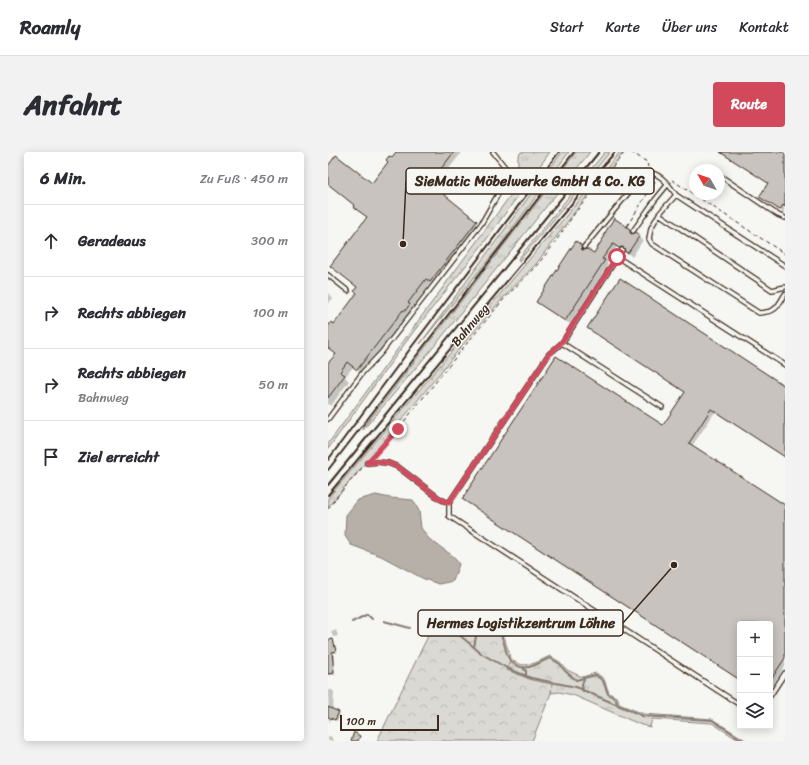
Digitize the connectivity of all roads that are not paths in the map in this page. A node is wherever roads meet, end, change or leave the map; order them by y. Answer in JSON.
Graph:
{"nodes":[{"id":1,"x":493,"y":152,"type":"edge"},
{"id":2,"x":725,"y":179,"type":"edge"},
{"id":3,"x":668,"y":184,"type":"junction"},
{"id":4,"x":676,"y":195,"type":"junction"},
{"id":5,"x":659,"y":214,"type":"junction"},
{"id":6,"x":785,"y":218,"type":"edge"},
{"id":7,"x":634,"y":231,"type":"dead end"},
{"id":8,"x":584,"y":246,"type":"dead end"},
{"id":9,"x":622,"y":250,"type":"dead end"},
{"id":10,"x":617,"y":257,"type":"junction"},
{"id":11,"x":785,"y":266,"type":"edge"},
{"id":12,"x":328,"y":276,"type":"edge"},
{"id":13,"x":785,"y":287,"type":"edge"},
{"id":14,"x":348,"y":291,"type":"dead end"},
{"id":15,"x":785,"y":294,"type":"edge"},
{"id":16,"x":562,"y":342,"type":"junction"},
{"id":17,"x":785,"y":365,"type":"edge"},
{"id":18,"x":662,"y":407,"type":"dead end"},
{"id":19,"x":328,"y":418,"type":"edge"},
{"id":20,"x":367,"y":463,"type":"road end"},
{"id":21,"x":449,"y":503,"type":"junction"},
{"id":22,"x":785,"y":673,"type":"edge"},
{"id":23,"x":772,"y":693,"type":"edge"},
{"id":24,"x":737,"y":703,"type":"edge"}],
"edges":[{"from":1,"to":19,"type":"lane"},
{"from":2,"to":6,"type":"lane"},
{"from":3,"to":4,"type":"lane"},
{"from":3,"to":7,"type":"lane"},
{"from":3,"to":8,"type":"lane"},
{"from":4,"to":5,"type":"lane"},
{"from":4,"to":11,"type":"lane"},
{"from":5,"to":13,"type":"lane"},
{"from":5,"to":15,"type":"lane"},
{"from":9,"to":10,"type":"lane"},
{"from":10,"to":16,"type":"lane"},
{"from":10,"to":17,"type":"lane"},
{"from":12,"to":14,"type":"lane"},
{"from":16,"to":18,"type":"lane"},
{"from":16,"to":21,"type":"lane"},
{"from":20,"to":21,"type":"lane"},
{"from":21,"to":24,"type":"lane"},
{"from":22,"to":23,"type":"lane"}]}
